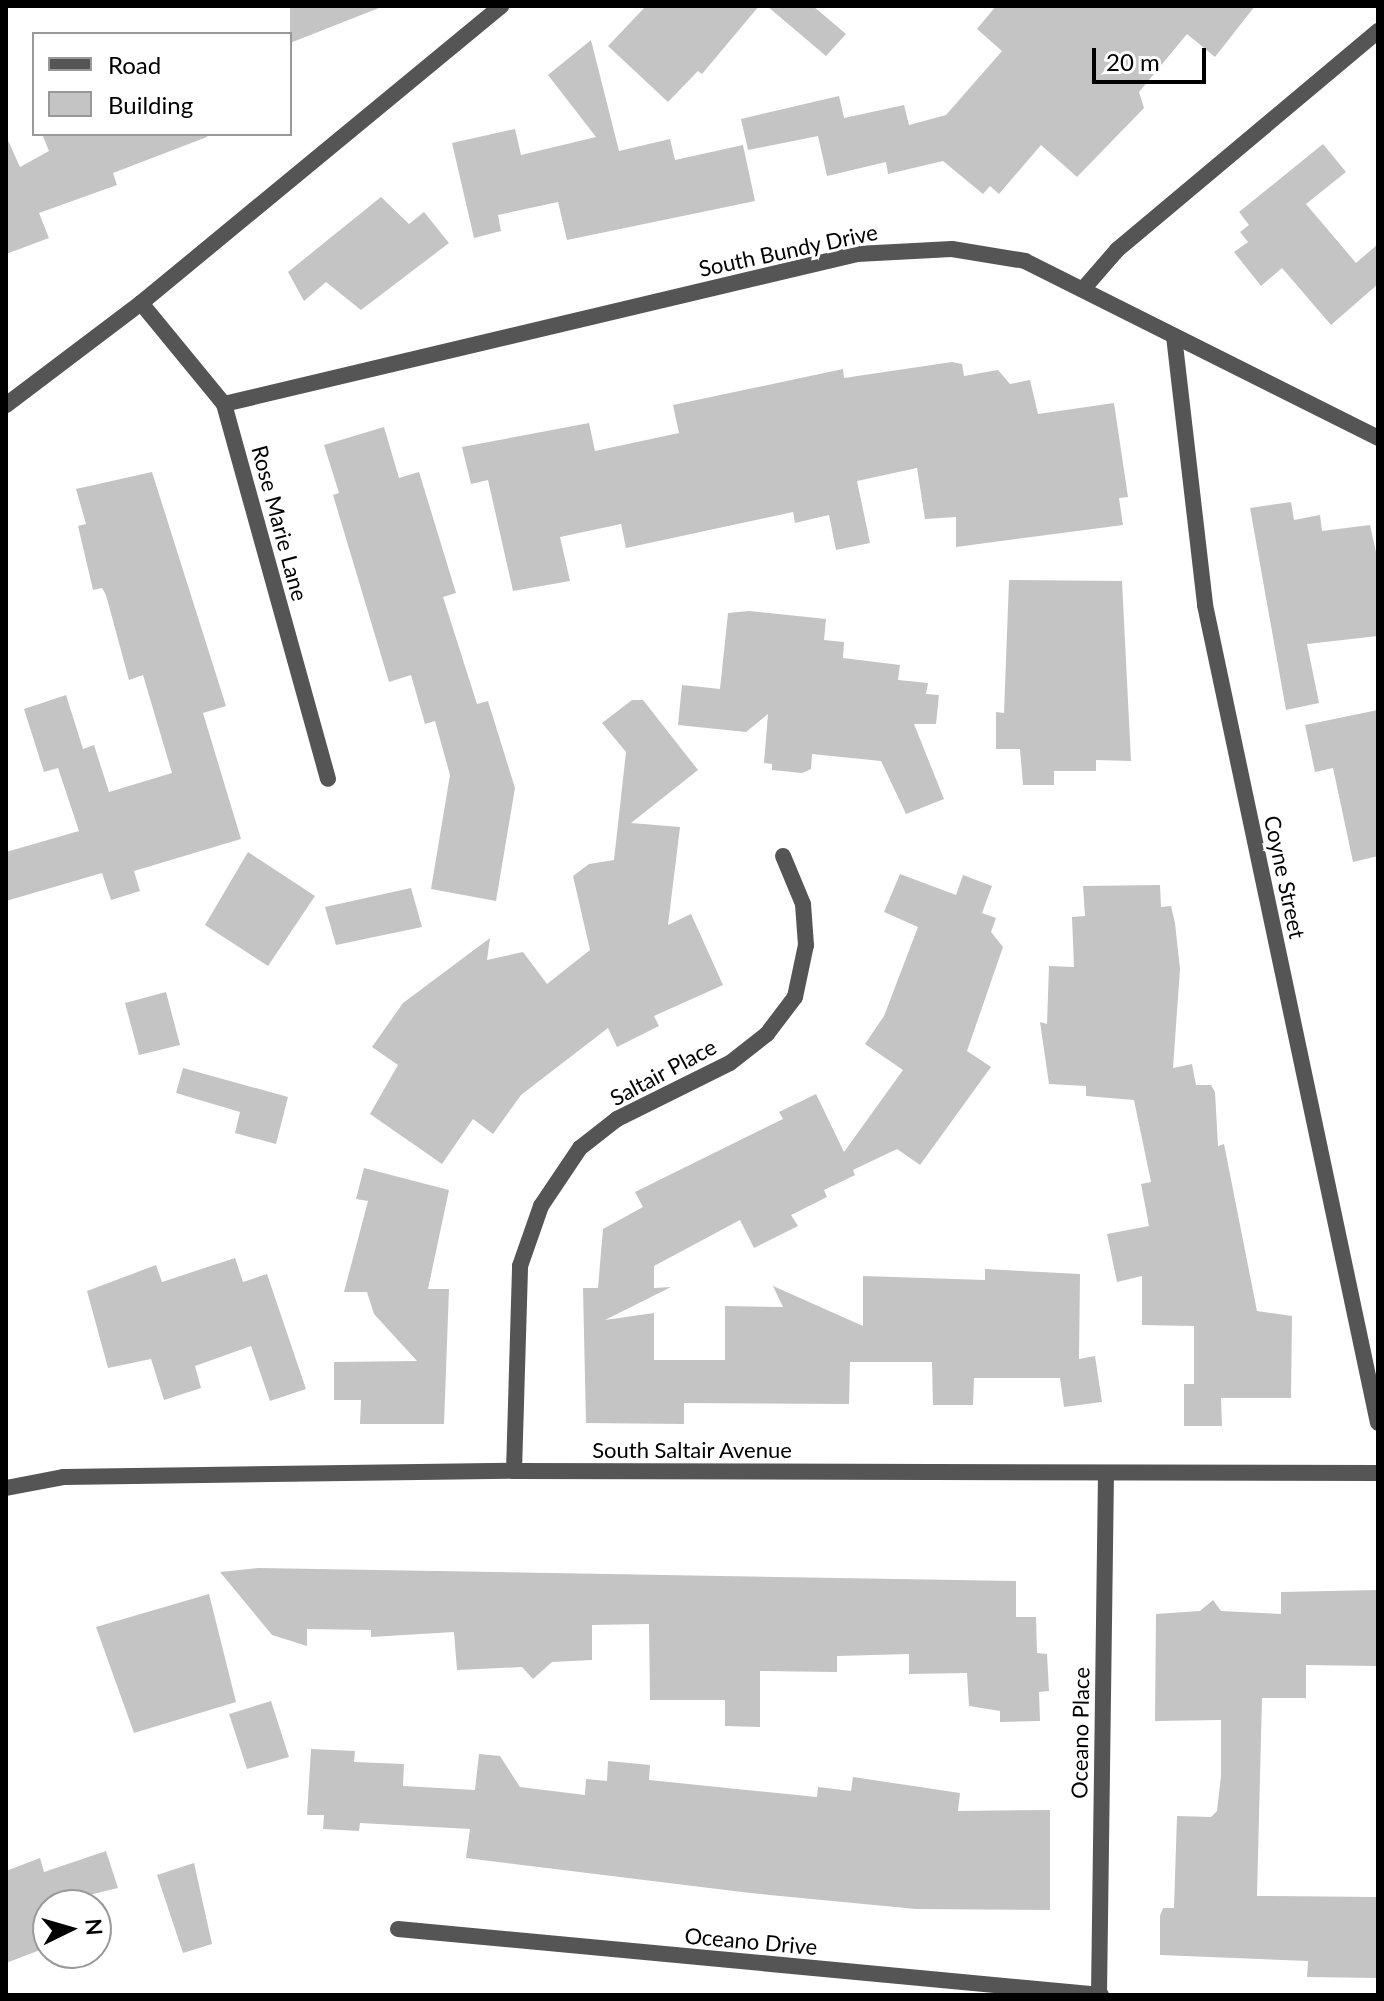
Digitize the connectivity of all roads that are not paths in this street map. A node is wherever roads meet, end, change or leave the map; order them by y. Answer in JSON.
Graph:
{"nodes":[{"id":1,"x":501,"y":6,"type":"edge"},
{"id":2,"x":1378,"y":31,"type":"edge"},
{"id":3,"x":1084,"y":288,"type":"junction"},
{"id":4,"x":141,"y":303,"type":"junction"},
{"id":5,"x":1174,"y":336,"type":"junction"},
{"id":6,"x":224,"y":404,"type":"junction"},
{"id":7,"x":6,"y":405,"type":"edge"},
{"id":8,"x":1378,"y":438,"type":"edge"},
{"id":9,"x":328,"y":779,"type":"dead end"},
{"id":10,"x":783,"y":856,"type":"dead end"},
{"id":11,"x":1378,"y":1423,"type":"edge"},
{"id":12,"x":514,"y":1471,"type":"junction"},
{"id":13,"x":1378,"y":1473,"type":"edge"},
{"id":14,"x":1106,"y":1474,"type":"junction"},
{"id":15,"x":6,"y":1488,"type":"edge"},
{"id":16,"x":398,"y":1929,"type":"dead end"},
{"id":17,"x":1100,"y":1994,"type":"edge"}],
"edges":[{"from":1,"to":4,"type":"street"},
{"from":2,"to":3,"type":"street"},
{"from":3,"to":5,"type":"street","name":"South Bundy Drive"},
{"from":3,"to":6,"type":"street","name":"South Bundy Drive"},
{"from":4,"to":6,"type":"street","name":"Rose Marie Lane"},
{"from":4,"to":7,"type":"street"},
{"from":5,"to":8,"type":"street","name":"South Bundy Drive"},
{"from":5,"to":11,"type":"street","name":"Coyne Street"},
{"from":6,"to":9,"type":"street","name":"Rose Marie Lane"},
{"from":10,"to":12,"type":"street","name":"Saltair Place"},
{"from":12,"to":14,"type":"street","name":"South Saltair Avenue"},
{"from":12,"to":15,"type":"street","name":"South Saltair Avenue"},
{"from":13,"to":14,"type":"street","name":"South Saltair Avenue"},
{"from":14,"to":17,"type":"street","name":"Oceano Place"},
{"from":16,"to":17,"type":"street","name":"Oceano Drive"}]}
